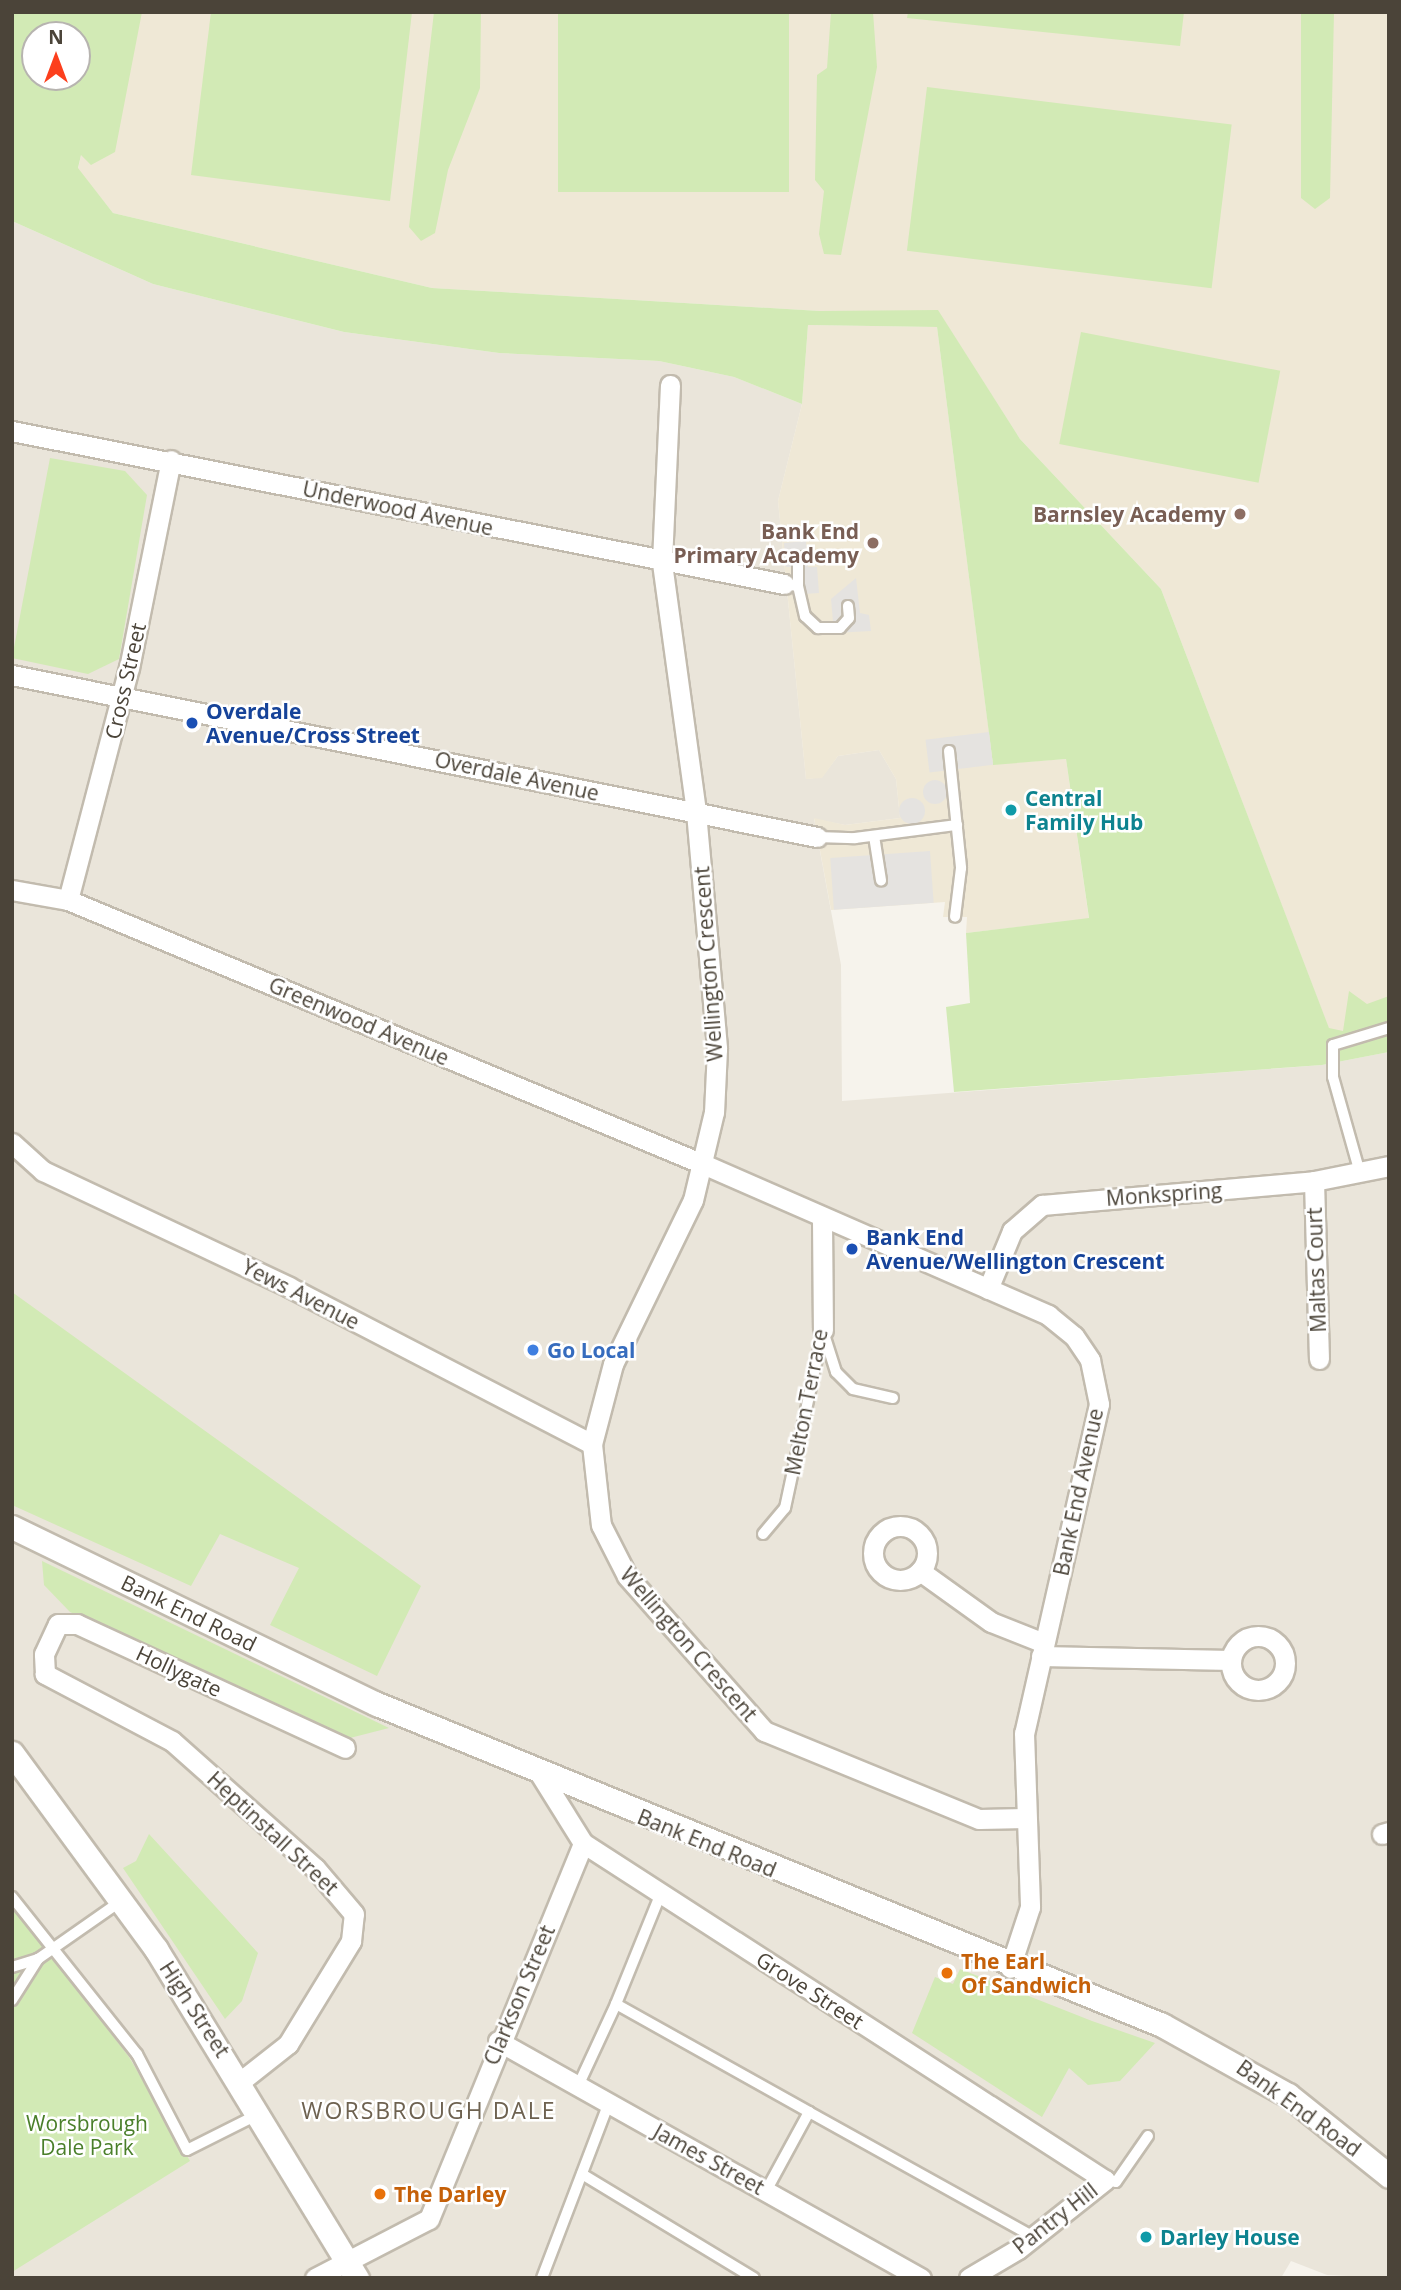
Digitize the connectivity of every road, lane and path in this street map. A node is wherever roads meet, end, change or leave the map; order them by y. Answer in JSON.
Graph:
{"nodes":[{"id":1,"x":670,"y":385,"type":"dead end"},
{"id":2,"x":12,"y":430,"type":"edge"},
{"id":3,"x":171,"y":460,"type":"junction"},
{"id":4,"x":798,"y":557,"type":"dead end"},
{"id":5,"x":662,"y":563,"type":"junction"},
{"id":6,"x":791,"y":585,"type":"junction"},
{"id":7,"x":848,"y":606,"type":"dead end"},
{"id":8,"x":12,"y":675,"type":"edge"},
{"id":9,"x":122,"y":695,"type":"junction"},
{"id":10,"x":949,"y":751,"type":"dead end"},
{"id":11,"x":696,"y":813,"type":"junction"},
{"id":12,"x":957,"y":825,"type":"junction"},
{"id":13,"x":817,"y":836,"type":"joint"},
{"id":14,"x":874,"y":836,"type":"junction"},
{"id":15,"x":881,"y":880,"type":"dead end"},
{"id":16,"x":12,"y":890,"type":"edge"},
{"id":17,"x":68,"y":900,"type":"junction"},
{"id":18,"x":954,"y":917,"type":"dead end"},
{"id":19,"x":1389,"y":1028,"type":"edge"},
{"id":20,"x":12,"y":1143,"type":"edge"},
{"id":21,"x":703,"y":1164,"type":"junction"},
{"id":22,"x":1389,"y":1166,"type":"edge"},
{"id":23,"x":1360,"y":1173,"type":"junction"},
{"id":24,"x":1314,"y":1181,"type":"junction"},
{"id":25,"x":822,"y":1220,"type":"junction"},
{"id":26,"x":988,"y":1289,"type":"junction"},
{"id":27,"x":823,"y":1330,"type":"junction"},
{"id":28,"x":1319,"y":1359,"type":"dead end"},
{"id":29,"x":894,"y":1398,"type":"dead end"},
{"id":30,"x":592,"y":1444,"type":"junction"},
{"id":31,"x":12,"y":1527,"type":"edge"},
{"id":32,"x":763,"y":1534,"type":"dead end"},
{"id":33,"x":920,"y":1571,"type":"dead end"},
{"id":34,"x":1043,"y":1649,"type":"junction"},
{"id":35,"x":1231,"y":1660,"type":"dead end"},
{"id":36,"x":44,"y":1674,"type":"joint"},
{"id":37,"x":345,"y":1748,"type":"dead end"},
{"id":38,"x":12,"y":1753,"type":"edge"},
{"id":39,"x":540,"y":1774,"type":"junction"},
{"id":40,"x":1026,"y":1818,"type":"junction"},
{"id":41,"x":583,"y":1843,"type":"junction"},
{"id":42,"x":661,"y":1893,"type":"junction"},
{"id":43,"x":12,"y":1897,"type":"edge"},
{"id":44,"x":121,"y":1901,"type":"junction"},
{"id":45,"x":54,"y":1950,"type":"junction"},
{"id":46,"x":38,"y":1959,"type":"junction"},
{"id":47,"x":12,"y":1967,"type":"edge"},
{"id":48,"x":1010,"y":1968,"type":"junction"},
{"id":49,"x":12,"y":2000,"type":"edge"},
{"id":50,"x":616,"y":2004,"type":"junction"},
{"id":51,"x":498,"y":2041,"type":"junction"},
{"id":52,"x":241,"y":2081,"type":"junction"},
{"id":53,"x":578,"y":2086,"type":"junction"},
{"id":54,"x":609,"y":2103,"type":"junction"},
{"id":55,"x":809,"y":2112,"type":"junction"},
{"id":56,"x":260,"y":2113,"type":"junction"},
{"id":57,"x":1148,"y":2136,"type":"dead end"},
{"id":58,"x":582,"y":2174,"type":"junction"},
{"id":59,"x":1389,"y":2176,"type":"edge"},
{"id":60,"x":1105,"y":2180,"type":"junction"},
{"id":61,"x":766,"y":2191,"type":"junction"},
{"id":62,"x":1034,"y":2237,"type":"junction"},
{"id":63,"x":353,"y":2269,"type":"edge"},
{"id":64,"x":315,"y":2278,"type":"edge"},
{"id":65,"x":541,"y":2278,"type":"edge"},
{"id":66,"x":754,"y":2278,"type":"edge"},
{"id":67,"x":921,"y":2278,"type":"edge"},
{"id":68,"x":969,"y":2278,"type":"edge"}],
"edges":[{"from":1,"to":5,"type":"street","name":"Wellington Crescent"},
{"from":2,"to":3,"type":"street","name":"Underwood Avenue"},
{"from":3,"to":5,"type":"street","name":"Underwood Avenue"},
{"from":3,"to":9,"type":"street","name":"Cross Street"},
{"from":4,"to":6,"type":"lane"},
{"from":5,"to":6,"type":"street","name":"Underwood Avenue"},
{"from":5,"to":11,"type":"street","name":"Wellington Crescent"},
{"from":6,"to":7,"type":"lane"},
{"from":8,"to":9,"type":"street","name":"Overdale Avenue"},
{"from":9,"to":11,"type":"street","name":"Overdale Avenue"},
{"from":9,"to":17,"type":"street","name":"Cross Street"},
{"from":10,"to":12,"type":"lane"},
{"from":11,"to":13,"type":"street","name":"Overdale Avenue"},
{"from":11,"to":21,"type":"street","name":"Wellington Crescent"},
{"from":12,"to":14,"type":"lane"},
{"from":12,"to":18,"type":"lane"},
{"from":13,"to":14,"type":"lane"},
{"from":14,"to":15,"type":"lane"},
{"from":16,"to":17,"type":"street","name":"Greenwood Avenue"},
{"from":17,"to":21,"type":"street","name":"Greenwood Avenue"},
{"from":19,"to":23,"type":"lane"},
{"from":20,"to":30,"type":"street","name":"Yews Avenue"},
{"from":21,"to":25,"type":"street","name":"Bank End Avenue"},
{"from":21,"to":30,"type":"street","name":"Wellington Crescent"},
{"from":22,"to":23,"type":"street","name":"Monkspring"},
{"from":23,"to":24,"type":"street","name":"Monkspring"},
{"from":24,"to":26,"type":"street","name":"Monkspring"},
{"from":24,"to":28,"type":"street","name":"Maltas Court"},
{"from":25,"to":26,"type":"street","name":"Bank End Avenue"},
{"from":25,"to":27,"type":"street","name":"Melton Terrace"},
{"from":26,"to":34,"type":"street","name":"Bank End Avenue"},
{"from":27,"to":29,"type":"lane"},
{"from":27,"to":32,"type":"lane","name":"Melton Terrace"},
{"from":30,"to":40,"type":"street","name":"Wellington Crescent"},
{"from":31,"to":39,"type":"street","name":"Bank End Road"},
{"from":33,"to":34,"type":"street"},
{"from":34,"to":35,"type":"street"},
{"from":34,"to":40,"type":"street","name":"Bank End Avenue"},
{"from":36,"to":37,"type":"street","name":"Hollygate"},
{"from":36,"to":52,"type":"street","name":"Heptinstall Street"},
{"from":38,"to":44,"type":"street","name":"High Street"},
{"from":39,"to":41,"type":"street","name":"Grove Street"},
{"from":39,"to":48,"type":"street","name":"Bank End Road"},
{"from":40,"to":48,"type":"street","name":"Bank End Avenue"},
{"from":41,"to":42,"type":"street","name":"Grove Street"},
{"from":41,"to":51,"type":"street","name":"Clarkson Street"},
{"from":42,"to":50,"type":"lane"},
{"from":42,"to":60,"type":"street","name":"Grove Street"},
{"from":43,"to":45,"type":"lane"},
{"from":44,"to":45,"type":"lane"},
{"from":44,"to":52,"type":"street","name":"High Street"},
{"from":45,"to":46,"type":"lane"},
{"from":45,"to":56,"type":"lane"},
{"from":46,"to":47,"type":"lane"},
{"from":46,"to":49,"type":"lane"},
{"from":48,"to":59,"type":"street","name":"Bank End Road"},
{"from":50,"to":53,"type":"lane"},
{"from":50,"to":55,"type":"lane"},
{"from":51,"to":53,"type":"street","name":"James Street"},
{"from":51,"to":63,"type":"street","name":"Clarkson Street"},
{"from":52,"to":56,"type":"street","name":"High Street"},
{"from":53,"to":54,"type":"street","name":"James Street"},
{"from":54,"to":58,"type":"lane"},
{"from":54,"to":61,"type":"street","name":"James Street"},
{"from":55,"to":61,"type":"lane"},
{"from":55,"to":62,"type":"lane"},
{"from":56,"to":63,"type":"street","name":"High Street"},
{"from":57,"to":60,"type":"lane"},
{"from":58,"to":65,"type":"lane"},
{"from":58,"to":66,"type":"lane"},
{"from":60,"to":62,"type":"street","name":"Pantry Hill"},
{"from":61,"to":67,"type":"street","name":"James Street"},
{"from":62,"to":68,"type":"street","name":"Pantry Hill"},
{"from":63,"to":64,"type":"street","name":"Clarkson Street"}]}
